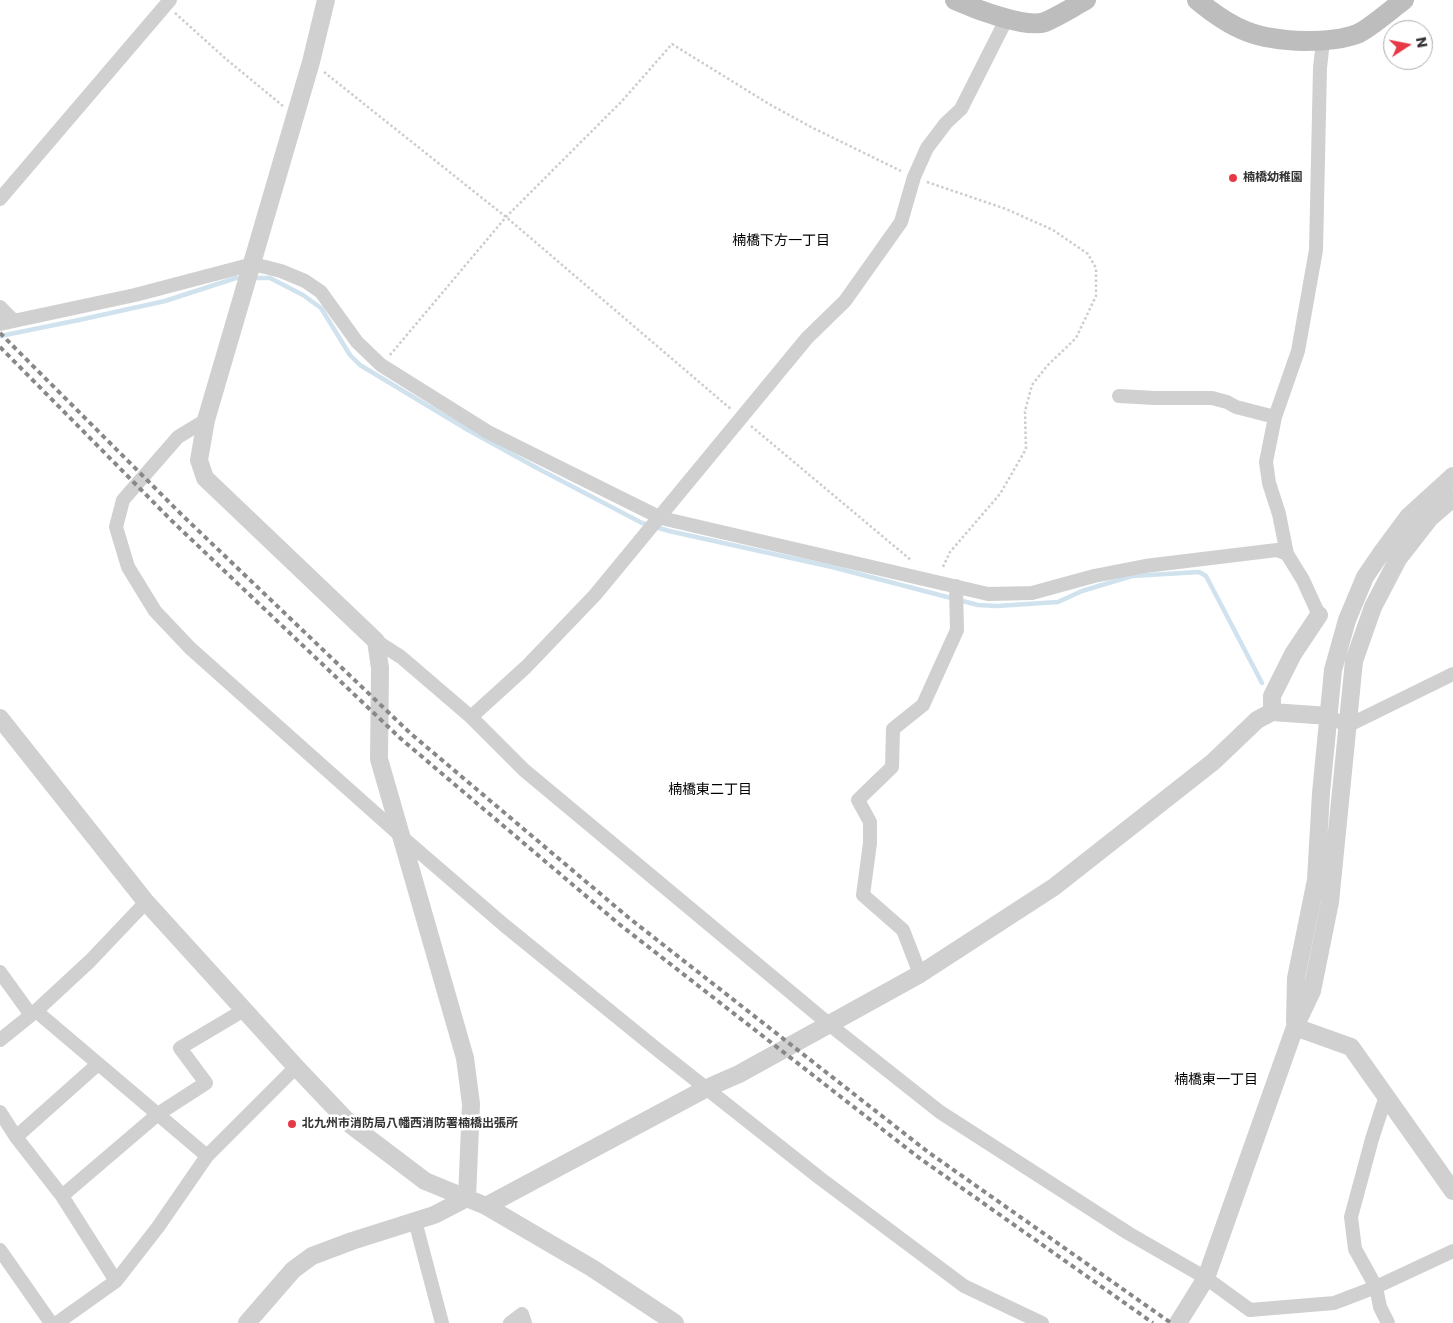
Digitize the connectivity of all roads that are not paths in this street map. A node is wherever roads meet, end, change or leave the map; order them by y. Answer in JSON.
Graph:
{"nodes":[{"id":1,"x":326,"y":0,"type":"edge"},
{"id":2,"x":955,"y":0,"type":"edge"},
{"id":3,"x":1086,"y":0,"type":"edge"},
{"id":4,"x":1197,"y":0,"type":"edge"},
{"id":5,"x":1404,"y":0,"type":"edge"},
{"id":6,"x":168,"y":2,"type":"edge"},
{"id":7,"x":1007,"y":18,"type":"junction"},
{"id":8,"x":1323,"y":41,"type":"junction"},
{"id":9,"x":0,"y":199,"type":"edge"},
{"id":10,"x":253,"y":264,"type":"junction"},
{"id":11,"x":0,"y":307,"type":"edge"},
{"id":12,"x":7,"y":323,"type":"edge"},
{"id":13,"x":1119,"y":396,"type":"dead end"},
{"id":14,"x":1275,"y":417,"type":"junction"},
{"id":15,"x":206,"y":420,"type":"junction"},
{"id":16,"x":1453,"y":476,"type":"edge"},
{"id":17,"x":1453,"y":498,"type":"edge"},
{"id":18,"x":660,"y":518,"type":"junction"},
{"id":19,"x":1287,"y":554,"type":"junction"},
{"id":20,"x":956,"y":586,"type":"junction"},
{"id":21,"x":1319,"y":614,"type":"joint"},
{"id":22,"x":376,"y":642,"type":"junction"},
{"id":23,"x":1453,"y":674,"type":"edge"},
{"id":24,"x":1272,"y":712,"type":"junction"},
{"id":25,"x":1328,"y":716,"type":"junction"},
{"id":26,"x":471,"y":717,"type":"junction"},
{"id":27,"x":0,"y":718,"type":"edge"},
{"id":28,"x":1347,"y":726,"type":"junction"},
{"id":29,"x":402,"y":837,"type":"junction"},
{"id":30,"x":146,"y":902,"type":"junction"},
{"id":31,"x":0,"y":972,"type":"edge"},
{"id":32,"x":920,"y":974,"type":"junction"},
{"id":33,"x":244,"y":1010,"type":"junction"},
{"id":34,"x":33,"y":1013,"type":"junction"},
{"id":35,"x":830,"y":1025,"type":"junction"},
{"id":36,"x":1295,"y":1027,"type":"junction"},
{"id":37,"x":0,"y":1040,"type":"edge"},
{"id":38,"x":98,"y":1064,"type":"junction"},
{"id":39,"x":296,"y":1067,"type":"junction"},
{"id":40,"x":707,"y":1088,"type":"junction"},
{"id":41,"x":1386,"y":1096,"type":"junction"},
{"id":42,"x":0,"y":1112,"type":"edge"},
{"id":43,"x":158,"y":1114,"type":"junction"},
{"id":44,"x":16,"y":1137,"type":"junction"},
{"id":45,"x":207,"y":1156,"type":"junction"},
{"id":46,"x":1453,"y":1191,"type":"edge"},
{"id":47,"x":62,"y":1196,"type":"junction"},
{"id":48,"x":467,"y":1198,"type":"junction"},
{"id":49,"x":486,"y":1206,"type":"junction"},
{"id":50,"x":415,"y":1221,"type":"junction"},
{"id":51,"x":0,"y":1250,"type":"edge"},
{"id":52,"x":1453,"y":1251,"type":"edge"},
{"id":53,"x":1206,"y":1278,"type":"junction"},
{"id":54,"x":116,"y":1281,"type":"junction"},
{"id":55,"x":1376,"y":1287,"type":"junction"},
{"id":56,"x":51,"y":1323,"type":"edge"},
{"id":57,"x":58,"y":1323,"type":"edge"},
{"id":58,"x":247,"y":1323,"type":"edge"},
{"id":59,"x":442,"y":1323,"type":"edge"},
{"id":60,"x":510,"y":1323,"type":"edge"},
{"id":61,"x":525,"y":1323,"type":"edge"},
{"id":62,"x":675,"y":1323,"type":"edge"},
{"id":63,"x":1042,"y":1323,"type":"edge"},
{"id":64,"x":1178,"y":1323,"type":"edge"},
{"id":65,"x":1388,"y":1323,"type":"edge"}],
"edges":[{"from":1,"to":10,"type":"street"},
{"from":2,"to":7,"type":"main road"},
{"from":3,"to":7,"type":"main road"},
{"from":4,"to":8,"type":"main road"},
{"from":5,"to":8,"type":"main road"},
{"from":6,"to":9,"type":"street"},
{"from":7,"to":18,"type":"street"},
{"from":8,"to":14,"type":"street"},
{"from":10,"to":12,"type":"street"},
{"from":10,"to":15,"type":"street"},
{"from":10,"to":18,"type":"street"},
{"from":11,"to":12,"type":"street"},
{"from":13,"to":14,"type":"street"},
{"from":14,"to":19,"type":"street"},
{"from":15,"to":22,"type":"street"},
{"from":15,"to":29,"type":"street"},
{"from":16,"to":25,"type":"street"},
{"from":17,"to":28,"type":"street"},
{"from":18,"to":20,"type":"street"},
{"from":18,"to":26,"type":"street"},
{"from":19,"to":20,"type":"street"},
{"from":19,"to":21,"type":"street"},
{"from":20,"to":32,"type":"street"},
{"from":21,"to":24,"type":"street"},
{"from":22,"to":26,"type":"street"},
{"from":22,"to":29,"type":"street"},
{"from":23,"to":28,"type":"street"},
{"from":24,"to":25,"type":"street"},
{"from":24,"to":32,"type":"street"},
{"from":25,"to":28,"type":"street"},
{"from":25,"to":36,"type":"street"},
{"from":26,"to":35,"type":"street"},
{"from":27,"to":30,"type":"street"},
{"from":28,"to":36,"type":"street"},
{"from":29,"to":40,"type":"street"},
{"from":29,"to":48,"type":"street"},
{"from":30,"to":33,"type":"street"},
{"from":30,"to":34,"type":"street"},
{"from":31,"to":34,"type":"street"},
{"from":32,"to":35,"type":"street"},
{"from":33,"to":39,"type":"street"},
{"from":33,"to":43,"type":"street"},
{"from":34,"to":37,"type":"street"},
{"from":34,"to":38,"type":"street"},
{"from":35,"to":40,"type":"street"},
{"from":35,"to":53,"type":"street"},
{"from":36,"to":41,"type":"street"},
{"from":36,"to":53,"type":"street"},
{"from":38,"to":43,"type":"street"},
{"from":38,"to":44,"type":"street"},
{"from":39,"to":45,"type":"street"},
{"from":39,"to":48,"type":"street"},
{"from":40,"to":49,"type":"street"},
{"from":40,"to":63,"type":"street"},
{"from":41,"to":46,"type":"street"},
{"from":41,"to":55,"type":"street"},
{"from":42,"to":44,"type":"street"},
{"from":43,"to":45,"type":"street"},
{"from":43,"to":47,"type":"street"},
{"from":44,"to":47,"type":"street"},
{"from":45,"to":54,"type":"street"},
{"from":47,"to":54,"type":"street"},
{"from":48,"to":49,"type":"street"},
{"from":48,"to":50,"type":"street"},
{"from":49,"to":62,"type":"street"},
{"from":50,"to":58,"type":"street"},
{"from":50,"to":59,"type":"street"},
{"from":51,"to":56,"type":"street"},
{"from":52,"to":55,"type":"street"},
{"from":53,"to":55,"type":"street"},
{"from":53,"to":64,"type":"street"},
{"from":54,"to":57,"type":"street"},
{"from":55,"to":65,"type":"street"},
{"from":60,"to":61,"type":"street"}]}
